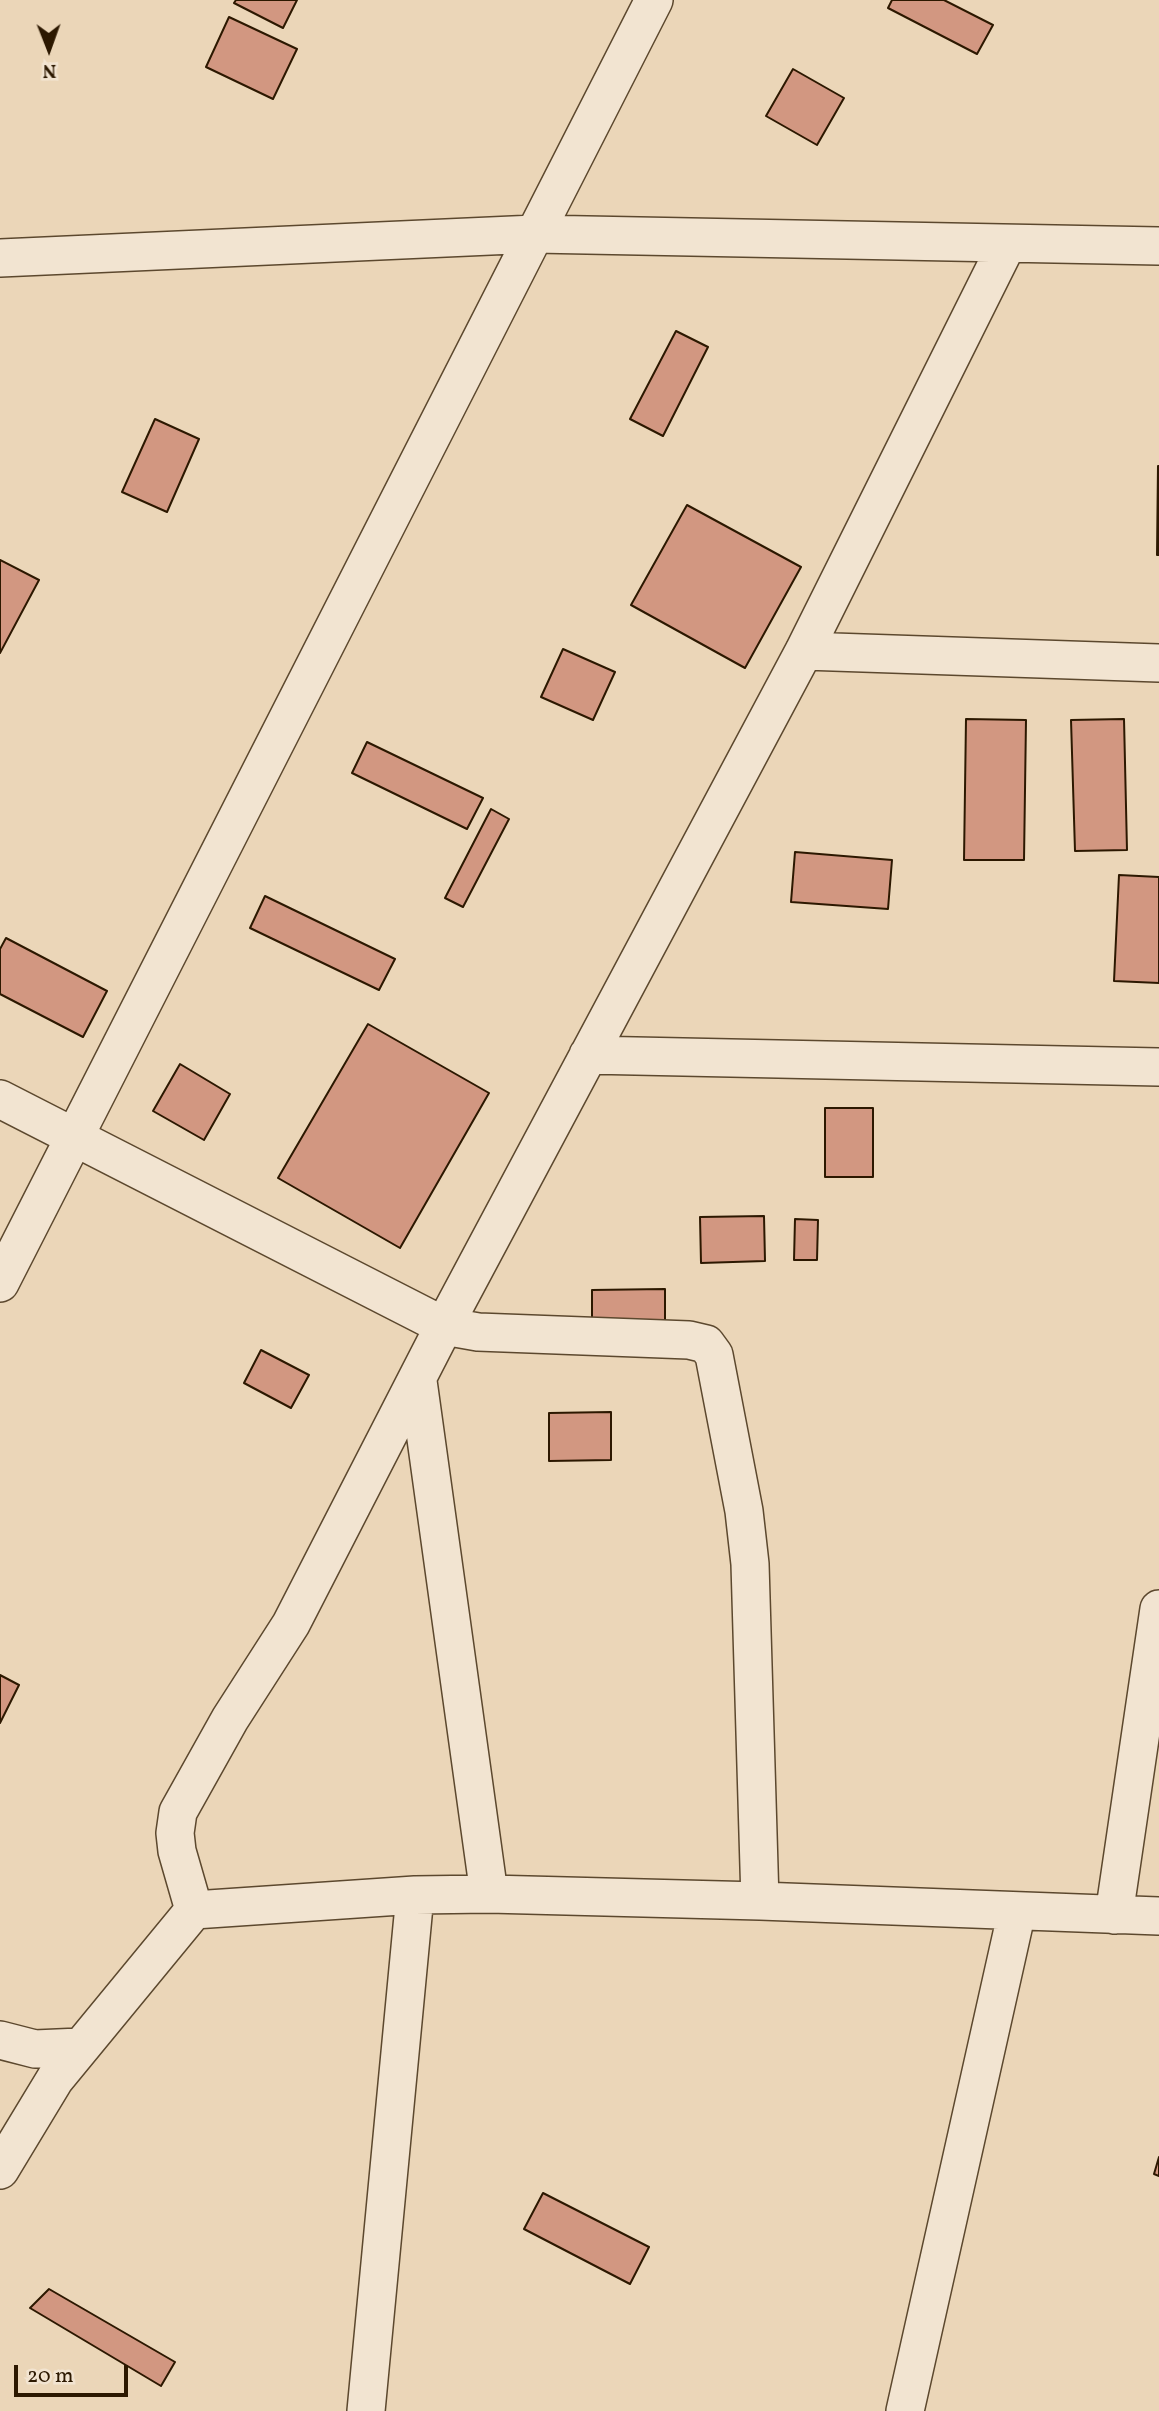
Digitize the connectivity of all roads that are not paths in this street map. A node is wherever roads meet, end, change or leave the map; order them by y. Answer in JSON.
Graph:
{"nodes":[{"id":1,"x":645,"y":3,"type":"edge"},
{"id":2,"x":536,"y":234,"type":"junction"},
{"id":3,"x":1007,"y":244,"type":"junction"},
{"id":4,"x":1159,"y":246,"type":"edge"},
{"id":5,"x":0,"y":258,"type":"edge"},
{"id":6,"x":804,"y":651,"type":"junction"},
{"id":7,"x":1159,"y":663,"type":"edge"},
{"id":8,"x":588,"y":1055,"type":"junction"},
{"id":9,"x":1159,"y":1067,"type":"edge"},
{"id":10,"x":0,"y":1099,"type":"edge"},
{"id":11,"x":75,"y":1137,"type":"junction"},
{"id":12,"x":0,"y":1283,"type":"edge"},
{"id":13,"x":444,"y":1326,"type":"junction"},
{"id":14,"x":418,"y":1381,"type":"junction"},
{"id":15,"x":1159,"y":1609,"type":"edge"},
{"id":16,"x":489,"y":1894,"type":"junction"},
{"id":17,"x":415,"y":1895,"type":"junction"},
{"id":18,"x":760,"y":1901,"type":"junction"},
{"id":19,"x":194,"y":1910,"type":"junction"},
{"id":20,"x":1017,"y":1911,"type":"junction"},
{"id":21,"x":1114,"y":1915,"type":"junction"},
{"id":22,"x":1159,"y":1916,"type":"edge"},
{"id":23,"x":0,"y":2040,"type":"edge"},
{"id":24,"x":80,"y":2047,"type":"junction"},
{"id":25,"x":0,"y":2170,"type":"edge"},
{"id":26,"x":366,"y":2411,"type":"edge"},
{"id":27,"x":905,"y":2411,"type":"edge"}],
"edges":[{"from":1,"to":2,"type":"street"},
{"from":2,"to":3,"type":"street"},
{"from":2,"to":5,"type":"street"},
{"from":2,"to":11,"type":"street"},
{"from":3,"to":4,"type":"street"},
{"from":3,"to":6,"type":"street"},
{"from":6,"to":7,"type":"street"},
{"from":6,"to":8,"type":"street"},
{"from":8,"to":9,"type":"street"},
{"from":8,"to":13,"type":"street"},
{"from":10,"to":11,"type":"street"},
{"from":11,"to":12,"type":"street"},
{"from":11,"to":13,"type":"street"},
{"from":13,"to":14,"type":"street"},
{"from":13,"to":18,"type":"street"},
{"from":14,"to":16,"type":"street"},
{"from":14,"to":19,"type":"street"},
{"from":15,"to":21,"type":"street"},
{"from":16,"to":17,"type":"street"},
{"from":16,"to":18,"type":"street"},
{"from":17,"to":19,"type":"street"},
{"from":17,"to":26,"type":"street"},
{"from":18,"to":20,"type":"street"},
{"from":19,"to":24,"type":"street"},
{"from":20,"to":21,"type":"street"},
{"from":20,"to":27,"type":"street"},
{"from":21,"to":22,"type":"street"},
{"from":23,"to":24,"type":"street"},
{"from":24,"to":25,"type":"street"}]}
